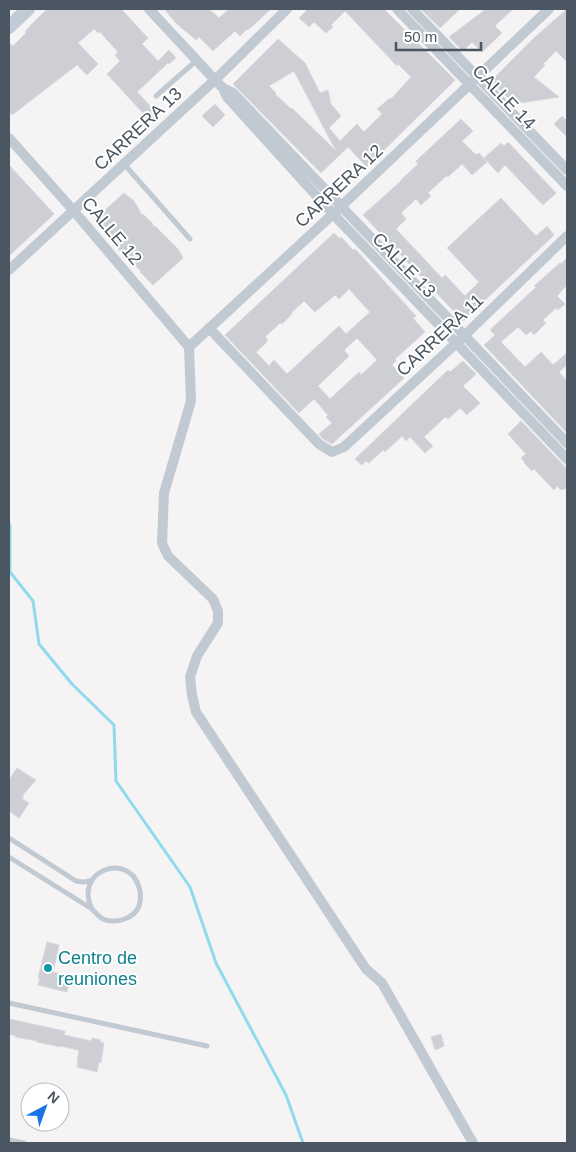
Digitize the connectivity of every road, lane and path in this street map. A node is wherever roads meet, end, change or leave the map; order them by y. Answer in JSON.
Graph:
{"nodes":[{"id":1,"x":28,"y":9,"type":"edge"},
{"id":2,"x":149,"y":9,"type":"edge"},
{"id":3,"x":287,"y":9,"type":"edge"},
{"id":4,"x":396,"y":9,"type":"edge"},
{"id":5,"x":412,"y":9,"type":"edge"},
{"id":6,"x":549,"y":9,"type":"edge"},
{"id":7,"x":9,"y":27,"type":"edge"},
{"id":8,"x":197,"y":60,"type":"junction"},
{"id":9,"x":478,"y":77,"type":"junction"},
{"id":10,"x":215,"y":80,"type":"junction"},
{"id":11,"x":469,"y":85,"type":"junction"},
{"id":12,"x":223,"y":88,"type":"junction"},
{"id":13,"x":156,"y":96,"type":"dead end"},
{"id":14,"x":9,"y":138,"type":"edge"},
{"id":15,"x":124,"y":163,"type":"junction"},
{"id":16,"x":567,"y":170,"type":"edge"},
{"id":17,"x":567,"y":186,"type":"edge"},
{"id":18,"x":342,"y":206,"type":"junction"},
{"id":19,"x":73,"y":210,"type":"junction"},
{"id":20,"x":333,"y":214,"type":"junction"},
{"id":21,"x":567,"y":236,"type":"edge"},
{"id":22,"x":190,"y":239,"type":"dead end"},
{"id":23,"x":9,"y":270,"type":"edge"},
{"id":24,"x":209,"y":328,"type":"junction"},
{"id":25,"x":465,"y":335,"type":"junction"},
{"id":26,"x":456,"y":343,"type":"junction"},
{"id":27,"x":189,"y":347,"type":"junction"},
{"id":28,"x":567,"y":443,"type":"edge"},
{"id":29,"x":567,"y":459,"type":"edge"},
{"id":30,"x":9,"y":838,"type":"edge"},
{"id":31,"x":9,"y":857,"type":"edge"},
{"id":32,"x":90,"y":882,"type":"junction"},
{"id":33,"x":92,"y":909,"type":"junction"},
{"id":34,"x":9,"y":1003,"type":"edge"},
{"id":35,"x":207,"y":1046,"type":"dead end"},
{"id":36,"x":9,"y":1140,"type":"edge"},
{"id":37,"x":24,"y":1143,"type":"edge"},
{"id":38,"x":473,"y":1143,"type":"edge"}],
"edges":[{"from":1,"to":7,"type":"street"},
{"from":2,"to":8,"type":"street","name":"CALLE 13"},
{"from":3,"to":10,"type":"street","name":"CARRERA 13"},
{"from":4,"to":11,"type":"street","name":"CALLE 14"},
{"from":5,"to":9,"type":"street","name":"CALLE 14"},
{"from":6,"to":9,"type":"street","name":"CARRERA 12"},
{"from":8,"to":10,"type":"street","name":"CALLE 13"},
{"from":8,"to":13,"type":"lane"},
{"from":9,"to":11,"type":"street","name":"CARRERA 12"},
{"from":9,"to":16,"type":"street","name":"CALLE 14"},
{"from":10,"to":12,"type":"street","name":"CALLE 13"},
{"from":10,"to":15,"type":"street","name":"CARRERA 13"},
{"from":11,"to":17,"type":"street","name":"CALLE 14"},
{"from":11,"to":18,"type":"street","name":"CARRERA 12"},
{"from":12,"to":18,"type":"street","name":"CALLE 13"},
{"from":12,"to":20,"type":"street","name":"CALLE 13"},
{"from":14,"to":19,"type":"street","name":"CALLE 12"},
{"from":15,"to":19,"type":"street","name":"CARRERA 13"},
{"from":15,"to":22,"type":"lane"},
{"from":18,"to":20,"type":"street","name":"CARRERA 12"},
{"from":18,"to":25,"type":"street","name":"CALLE 13"},
{"from":19,"to":23,"type":"street","name":"CARRERA 13"},
{"from":19,"to":27,"type":"street","name":"CALLE 12"},
{"from":20,"to":24,"type":"street","name":"CARRERA 12"},
{"from":20,"to":26,"type":"street","name":"CALLE 13"},
{"from":21,"to":25,"type":"street","name":"CARRERA 11"},
{"from":24,"to":26,"type":"street","name":"CARRERA 11"},
{"from":24,"to":27,"type":"street","name":"CARRERA 12"},
{"from":25,"to":26,"type":"street","name":"CARRERA 11"},
{"from":25,"to":28,"type":"street","name":"CALLE 13"},
{"from":26,"to":29,"type":"street","name":"CALLE 13"},
{"from":27,"to":38,"type":"street"},
{"from":30,"to":32,"type":"lane"},
{"from":31,"to":33,"type":"lane"},
{"from":32,"to":33,"type":"lane"},
{"from":32,"to":33,"type":"lane"},
{"from":34,"to":35,"type":"lane"},
{"from":36,"to":37,"type":"lane"}]}
